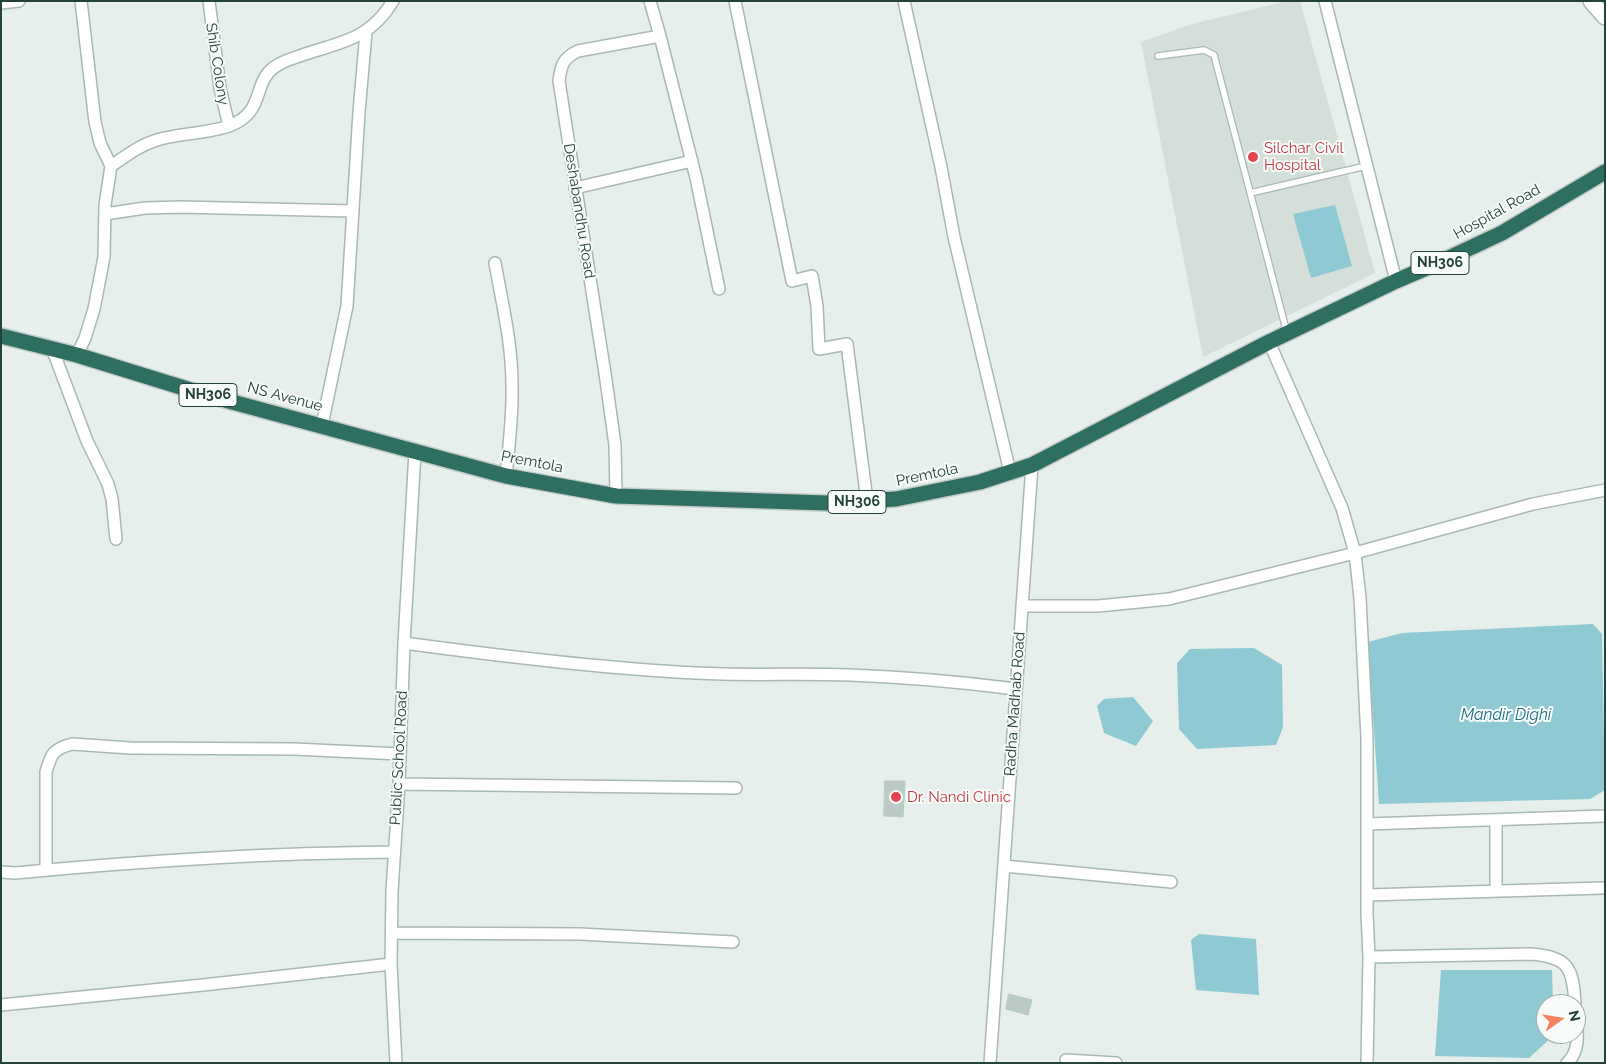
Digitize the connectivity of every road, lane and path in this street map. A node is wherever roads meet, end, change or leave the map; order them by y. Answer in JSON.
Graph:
{"nodes":[{"id":1,"x":19,"y":1,"type":"edge"},
{"id":2,"x":81,"y":1,"type":"edge"},
{"id":3,"x":209,"y":1,"type":"edge"},
{"id":4,"x":393,"y":1,"type":"edge"},
{"id":5,"x":650,"y":1,"type":"edge"},
{"id":6,"x":735,"y":1,"type":"edge"},
{"id":7,"x":904,"y":1,"type":"edge"},
{"id":8,"x":1326,"y":1,"type":"edge"},
{"id":9,"x":1591,"y":1,"type":"edge"},
{"id":10,"x":1,"y":3,"type":"edge"},
{"id":11,"x":1605,"y":17,"type":"edge"},
{"id":12,"x":366,"y":32,"type":"junction"},
{"id":13,"x":660,"y":36,"type":"junction"},
{"id":14,"x":1158,"y":56,"type":"dead end"},
{"id":15,"x":227,"y":121,"type":"junction"},
{"id":16,"x":692,"y":160,"type":"junction"},
{"id":17,"x":111,"y":166,"type":"junction"},
{"id":18,"x":1366,"y":166,"type":"junction"},
{"id":19,"x":1605,"y":172,"type":"edge"},
{"id":20,"x":575,"y":188,"type":"junction"},
{"id":21,"x":1250,"y":193,"type":"junction"},
{"id":22,"x":353,"y":211,"type":"junction"},
{"id":23,"x":105,"y":214,"type":"junction"},
{"id":24,"x":495,"y":263,"type":"dead end"},
{"id":25,"x":1396,"y":281,"type":"junction"},
{"id":26,"x":719,"y":289,"type":"dead end"},
{"id":27,"x":1287,"y":333,"type":"junction"},
{"id":28,"x":1,"y":336,"type":"edge"},
{"id":29,"x":1269,"y":342,"type":"junction"},
{"id":30,"x":52,"y":348,"type":"junction"},
{"id":31,"x":77,"y":354,"type":"junction"},
{"id":32,"x":322,"y":425,"type":"junction"},
{"id":33,"x":415,"y":452,"type":"junction"},
{"id":34,"x":1032,"y":465,"type":"junction"},
{"id":35,"x":1010,"y":472,"type":"junction"},
{"id":36,"x":506,"y":476,"type":"junction"},
{"id":37,"x":1605,"y":490,"type":"edge"},
{"id":38,"x":616,"y":496,"type":"junction"},
{"id":39,"x":867,"y":502,"type":"junction"},
{"id":40,"x":116,"y":539,"type":"dead end"},
{"id":41,"x":1355,"y":553,"type":"junction"},
{"id":42,"x":1022,"y":606,"type":"junction"},
{"id":43,"x":404,"y":643,"type":"junction"},
{"id":44,"x":1016,"y":689,"type":"junction"},
{"id":45,"x":400,"y":754,"type":"junction"},
{"id":46,"x":399,"y":784,"type":"junction"},
{"id":47,"x":736,"y":788,"type":"dead end"},
{"id":48,"x":1605,"y":816,"type":"edge"},
{"id":49,"x":1496,"y":820,"type":"junction"},
{"id":50,"x":1367,"y":824,"type":"junction"},
{"id":51,"x":393,"y":852,"type":"junction"},
{"id":52,"x":1004,"y":866,"type":"junction"},
{"id":53,"x":46,"y":870,"type":"junction"},
{"id":54,"x":1,"y":872,"type":"edge"},
{"id":55,"x":1171,"y":882,"type":"dead end"},
{"id":56,"x":1602,"y":888,"type":"dead end"},
{"id":57,"x":1496,"y":891,"type":"junction"},
{"id":58,"x":1367,"y":895,"type":"junction"},
{"id":59,"x":392,"y":933,"type":"junction"},
{"id":60,"x":733,"y":942,"type":"dead end"},
{"id":61,"x":1369,"y":957,"type":"junction"},
{"id":62,"x":391,"y":964,"type":"junction"},
{"id":63,"x":1574,"y":994,"type":"edge"},
{"id":64,"x":1,"y":1005,"type":"edge"},
{"id":65,"x":1577,"y":1044,"type":"edge"},
{"id":66,"x":1066,"y":1060,"type":"dead end"},
{"id":67,"x":396,"y":1063,"type":"edge"},
{"id":68,"x":990,"y":1063,"type":"edge"},
{"id":69,"x":1116,"y":1063,"type":"edge"},
{"id":70,"x":1367,"y":1063,"type":"edge"},
{"id":71,"x":1569,"y":1063,"type":"edge"}],
"edges":[{"from":1,"to":10,"type":"street"},
{"from":2,"to":17,"type":"street"},
{"from":3,"to":15,"type":"street","name":"Shib Colony"},
{"from":4,"to":12,"type":"street"},
{"from":5,"to":13,"type":"street"},
{"from":6,"to":39,"type":"street"},
{"from":7,"to":35,"type":"street"},
{"from":8,"to":18,"type":"street"},
{"from":9,"to":11,"type":"main road"},
{"from":12,"to":15,"type":"street"},
{"from":12,"to":22,"type":"street"},
{"from":13,"to":16,"type":"street"},
{"from":13,"to":20,"type":"street","name":"Deshabandhu Road"},
{"from":14,"to":21,"type":"lane"},
{"from":15,"to":17,"type":"street"},
{"from":16,"to":20,"type":"street"},
{"from":16,"to":26,"type":"street"},
{"from":17,"to":23,"type":"street"},
{"from":18,"to":21,"type":"lane"},
{"from":18,"to":25,"type":"street"},
{"from":19,"to":25,"type":"highway","name":"Hospital Road","number":"NH306"},
{"from":20,"to":38,"type":"street","name":"Deshabandhu Road"},
{"from":21,"to":27,"type":"lane"},
{"from":22,"to":23,"type":"street"},
{"from":22,"to":32,"type":"street"},
{"from":23,"to":31,"type":"street"},
{"from":24,"to":36,"type":"street"},
{"from":25,"to":27,"type":"highway","name":"Hospital Road","number":"NH306"},
{"from":27,"to":29,"type":"highway","name":"Hospital Road","number":"NH306"},
{"from":28,"to":30,"type":"highway","name":"NS Avenue","number":"NH306"},
{"from":29,"to":34,"type":"highway","name":"Premtola","number":"NH306"},
{"from":29,"to":41,"type":"street"},
{"from":30,"to":31,"type":"highway","name":"NS Avenue","number":"NH306"},
{"from":30,"to":40,"type":"street"},
{"from":31,"to":32,"type":"highway","name":"NS Avenue","number":"NH306"},
{"from":32,"to":33,"type":"highway","name":"NS Avenue","number":"NH306"},
{"from":33,"to":36,"type":"highway","name":"Premtola","number":"NH306"},
{"from":33,"to":43,"type":"street","name":"Public School Road"},
{"from":34,"to":35,"type":"highway","name":"Premtola","number":"NH306"},
{"from":34,"to":42,"type":"street","name":"Radha Madhab Road"},
{"from":35,"to":39,"type":"highway","name":"Premtola","number":"NH306"},
{"from":36,"to":38,"type":"highway","name":"Premtola","number":"NH306"},
{"from":37,"to":41,"type":"street"},
{"from":38,"to":39,"type":"highway","name":"Premtola","number":"NH306"},
{"from":41,"to":42,"type":"street"},
{"from":41,"to":50,"type":"street"},
{"from":42,"to":44,"type":"street","name":"Radha Madhab Road"},
{"from":43,"to":44,"type":"street"},
{"from":43,"to":45,"type":"street","name":"Public School Road"},
{"from":44,"to":52,"type":"street","name":"Radha Madhab Road"},
{"from":45,"to":46,"type":"street","name":"Public School Road"},
{"from":45,"to":53,"type":"street"},
{"from":46,"to":47,"type":"street"},
{"from":46,"to":51,"type":"street","name":"Public School Road"},
{"from":48,"to":49,"type":"street"},
{"from":49,"to":50,"type":"street"},
{"from":49,"to":57,"type":"street"},
{"from":50,"to":58,"type":"street"},
{"from":51,"to":53,"type":"street"},
{"from":51,"to":59,"type":"street","name":"Public School Road"},
{"from":52,"to":55,"type":"street"},
{"from":52,"to":68,"type":"street","name":"Radha Madhab Road"},
{"from":53,"to":54,"type":"street"},
{"from":56,"to":57,"type":"street"},
{"from":57,"to":58,"type":"street"},
{"from":58,"to":61,"type":"street"},
{"from":59,"to":60,"type":"street"},
{"from":59,"to":62,"type":"street","name":"Public School Road"},
{"from":61,"to":63,"type":"street"},
{"from":61,"to":70,"type":"street"},
{"from":62,"to":64,"type":"street"},
{"from":62,"to":67,"type":"street","name":"Public School Road"},
{"from":65,"to":71,"type":"street"},
{"from":66,"to":69,"type":"street"}]}
